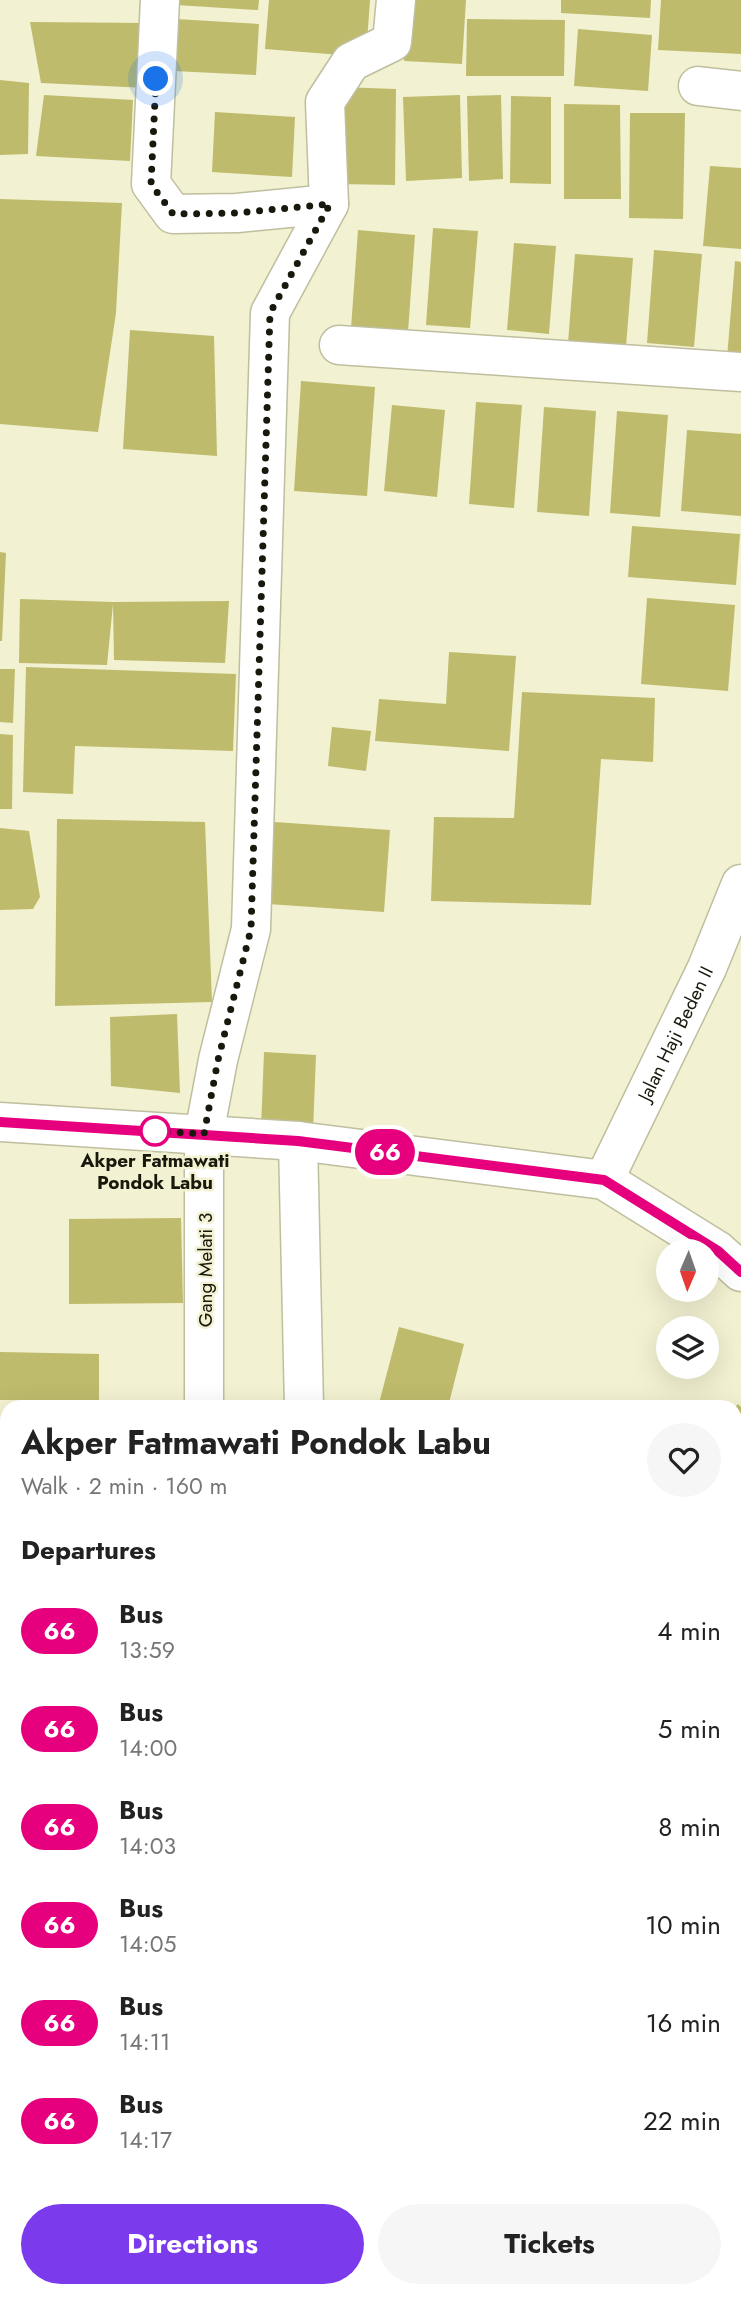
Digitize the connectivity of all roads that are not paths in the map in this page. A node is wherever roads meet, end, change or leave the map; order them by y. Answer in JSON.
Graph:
{"nodes":[{"id":1,"x":160,"y":0,"type":"edge"},
{"id":2,"x":396,"y":0,"type":"edge"},
{"id":3,"x":698,"y":86,"type":"dead end"},
{"id":4,"x":741,"y":91,"type":"edge"},
{"id":5,"x":330,"y":204,"type":"junction"},
{"id":6,"x":339,"y":345,"type":"dead end"},
{"id":7,"x":741,"y":372,"type":"edge"},
{"id":8,"x":741,"y":884,"type":"edge"},
{"id":9,"x":0,"y":1122,"type":"edge"},
{"id":10,"x":204,"y":1134,"type":"junction"},
{"id":11,"x":298,"y":1141,"type":"junction"},
{"id":12,"x":604,"y":1180,"type":"junction"},
{"id":13,"x":741,"y":1272,"type":"edge"},
{"id":14,"x":204,"y":1400,"type":"edge"},
{"id":15,"x":304,"y":1400,"type":"edge"}],
"edges":[{"from":1,"to":5,"type":"street"},
{"from":2,"to":5,"type":"street"},
{"from":3,"to":4,"type":"street"},
{"from":5,"to":10,"type":"street","name":"Gang Melati 3"},
{"from":6,"to":7,"type":"street"},
{"from":8,"to":12,"type":"street","name":"Jalan Haji Beden II"},
{"from":9,"to":10,"type":"street"},
{"from":10,"to":11,"type":"street"},
{"from":10,"to":14,"type":"street","name":"Gang Melati 3"},
{"from":11,"to":12,"type":"street"},
{"from":11,"to":15,"type":"street"},
{"from":12,"to":13,"type":"street"}]}
